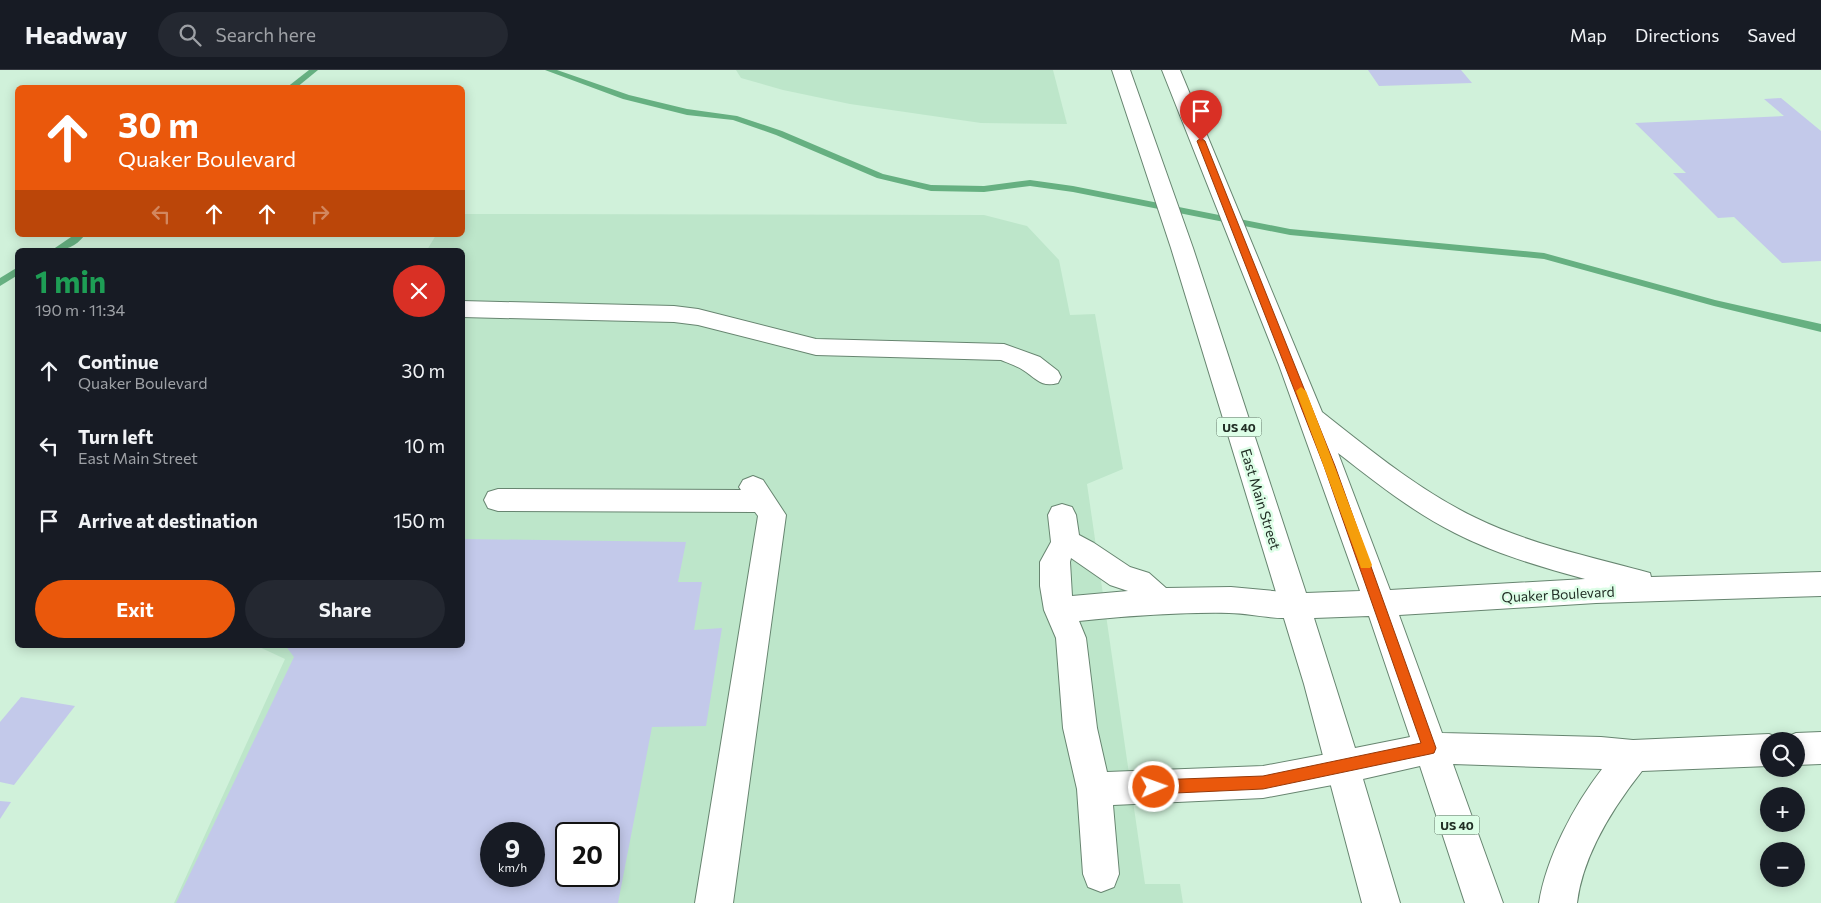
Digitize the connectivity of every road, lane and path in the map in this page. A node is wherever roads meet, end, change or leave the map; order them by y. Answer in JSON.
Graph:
{"nodes":[{"id":1,"x":1121,"y":70,"type":"edge"},
{"id":2,"x":1172,"y":70,"type":"edge"},
{"id":3,"x":465,"y":308,"type":"edge"},
{"id":4,"x":1049,"y":378,"type":"dead end"},
{"id":5,"x":1311,"y":416,"type":"junction"},
{"id":6,"x":498,"y":500,"type":"dead end"},
{"id":7,"x":1821,"y":584,"type":"edge"},
{"id":8,"x":1665,"y":589,"type":"junction"},
{"id":9,"x":1160,"y":601,"type":"junction"},
{"id":10,"x":1379,"y":603,"type":"junction"},
{"id":11,"x":1295,"y":606,"type":"junction"},
{"id":12,"x":1059,"y":610,"type":"junction"},
{"id":13,"x":1430,"y":748,"type":"junction"},
{"id":14,"x":1821,"y":748,"type":"edge"},
{"id":15,"x":1805,"y":749,"type":"edge"},
{"id":16,"x":1760,"y":750,"type":"edge"},
{"id":17,"x":1633,"y":756,"type":"junction"},
{"id":18,"x":1343,"y":767,"type":"junction"},
{"id":19,"x":1094,"y":789,"type":"junction"},
{"id":20,"x":1101,"y":874,"type":"dead end"},
{"id":21,"x":714,"y":903,"type":"edge"},
{"id":22,"x":1380,"y":903,"type":"edge"},
{"id":23,"x":1484,"y":903,"type":"edge"},
{"id":24,"x":1558,"y":903,"type":"edge"}],
"edges":[{"from":1,"to":11,"type":"main road","name":"East Main Street","number":"US 40"},
{"from":2,"to":5,"type":"main road","number":"US 40"},
{"from":3,"to":4,"type":"main road"},
{"from":5,"to":8,"type":"main road"},
{"from":5,"to":10,"type":"main road","number":"US 40"},
{"from":6,"to":21,"type":"main road"},
{"from":7,"to":8,"type":"main road","name":"Quaker Boulevard"},
{"from":8,"to":10,"type":"main road","name":"Quaker Boulevard"},
{"from":9,"to":11,"type":"main road","name":"Quaker Boulevard"},
{"from":9,"to":12,"type":"main road","name":"Quaker Boulevard"},
{"from":9,"to":12,"type":"main road"},
{"from":10,"to":11,"type":"main road","name":"Quaker Boulevard"},
{"from":10,"to":13,"type":"main road","number":"US 40"},
{"from":11,"to":18,"type":"main road","name":"East Main Street","number":"US 40"},
{"from":12,"to":19,"type":"main road"},
{"from":13,"to":17,"type":"main road"},
{"from":13,"to":18,"type":"main road"},
{"from":13,"to":23,"type":"main road","number":"US 40"},
{"from":14,"to":15,"type":"main road"},
{"from":16,"to":17,"type":"main road"},
{"from":17,"to":24,"type":"main road"},
{"from":18,"to":19,"type":"main road"},
{"from":18,"to":22,"type":"main road","name":"East Main Street","number":"US 40"},
{"from":19,"to":20,"type":"main road"}]}
